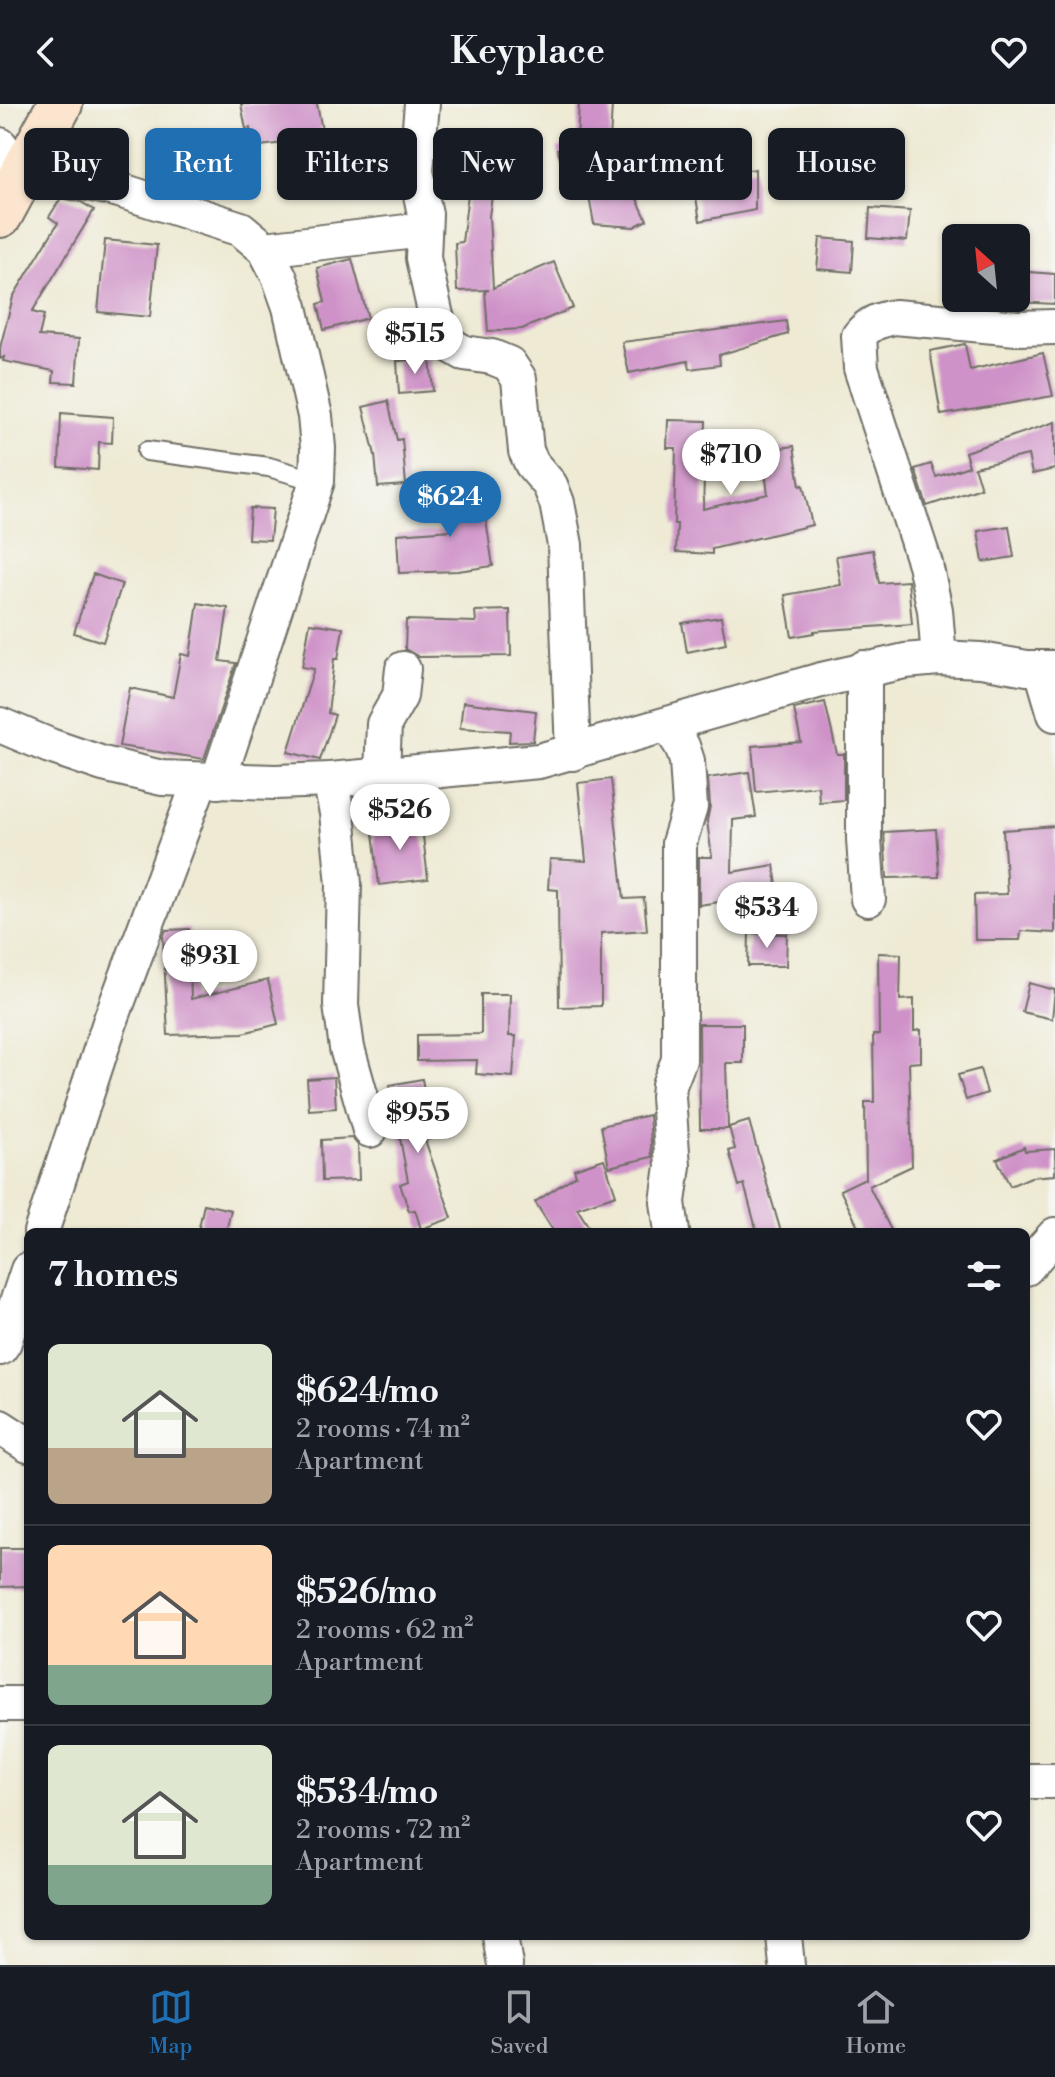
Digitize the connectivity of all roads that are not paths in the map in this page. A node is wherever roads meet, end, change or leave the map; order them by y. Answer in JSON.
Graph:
{"nodes":[{"id":1,"x":60,"y":104,"type":"edge"},
{"id":2,"x":422,"y":104,"type":"edge"},
{"id":3,"x":19,"y":156,"type":"edge"},
{"id":4,"x":0,"y":215,"type":"edge"},
{"id":5,"x":423,"y":230,"type":"junction"},
{"id":6,"x":265,"y":249,"type":"junction"},
{"id":7,"x":1055,"y":327,"type":"edge"},
{"id":8,"x":147,"y":451,"type":"dead end"},
{"id":9,"x":317,"y":481,"type":"junction"},
{"id":10,"x":939,"y":658,"type":"junction"},
{"id":11,"x":864,"y":668,"type":"junction"},
{"id":12,"x":403,"y":669,"type":"dead end"},
{"id":13,"x":1049,"y":669,"type":"edge"},
{"id":14,"x":1055,"y":714,"type":"edge"},
{"id":15,"x":0,"y":725,"type":"edge"},
{"id":16,"x":669,"y":726,"type":"junction"},
{"id":17,"x":573,"y":753,"type":"junction"},
{"id":18,"x":382,"y":774,"type":"junction"},
{"id":19,"x":330,"y":780,"type":"junction"},
{"id":20,"x":209,"y":781,"type":"junction"},
{"id":21,"x":868,"y":899,"type":"dead end"},
{"id":22,"x":370,"y":1130,"type":"dead end"},
{"id":23,"x":42,"y":1228,"type":"edge"},
{"id":24,"x":671,"y":1228,"type":"edge"},
{"id":25,"x":1055,"y":1235,"type":"edge"},
{"id":26,"x":1030,"y":1263,"type":"edge"},
{"id":27,"x":24,"y":1282,"type":"edge"},
{"id":28,"x":0,"y":1348,"type":"edge"},
{"id":29,"x":0,"y":1427,"type":"edge"},
{"id":30,"x":24,"y":1442,"type":"edge"},
{"id":31,"x":0,"y":1704,"type":"edge"},
{"id":32,"x":24,"y":1704,"type":"edge"},
{"id":33,"x":1030,"y":1781,"type":"edge"},
{"id":34,"x":1055,"y":1781,"type":"edge"},
{"id":35,"x":501,"y":1940,"type":"edge"},
{"id":36,"x":784,"y":1940,"type":"edge"},
{"id":37,"x":505,"y":1965,"type":"edge"},
{"id":38,"x":787,"y":1965,"type":"edge"}],
"edges":[{"from":1,"to":3,"type":"street"},
{"from":2,"to":5,"type":"street"},
{"from":3,"to":4,"type":"street"},
{"from":3,"to":6,"type":"street"},
{"from":5,"to":6,"type":"street"},
{"from":5,"to":17,"type":"street"},
{"from":6,"to":9,"type":"street"},
{"from":7,"to":10,"type":"street"},
{"from":8,"to":9,"type":"lane"},
{"from":9,"to":20,"type":"street"},
{"from":10,"to":11,"type":"street"},
{"from":10,"to":13,"type":"street"},
{"from":11,"to":16,"type":"street"},
{"from":11,"to":21,"type":"street"},
{"from":12,"to":18,"type":"street"},
{"from":13,"to":14,"type":"street"},
{"from":15,"to":20,"type":"street"},
{"from":16,"to":17,"type":"street"},
{"from":16,"to":24,"type":"street"},
{"from":17,"to":18,"type":"street"},
{"from":18,"to":19,"type":"street"},
{"from":19,"to":20,"type":"street"},
{"from":19,"to":22,"type":"street"},
{"from":20,"to":23,"type":"street"},
{"from":25,"to":26,"type":"street"},
{"from":27,"to":28,"type":"street"},
{"from":29,"to":30,"type":"street"},
{"from":31,"to":32,"type":"street"},
{"from":33,"to":34,"type":"street"},
{"from":35,"to":37,"type":"street"},
{"from":36,"to":38,"type":"street"}]}
